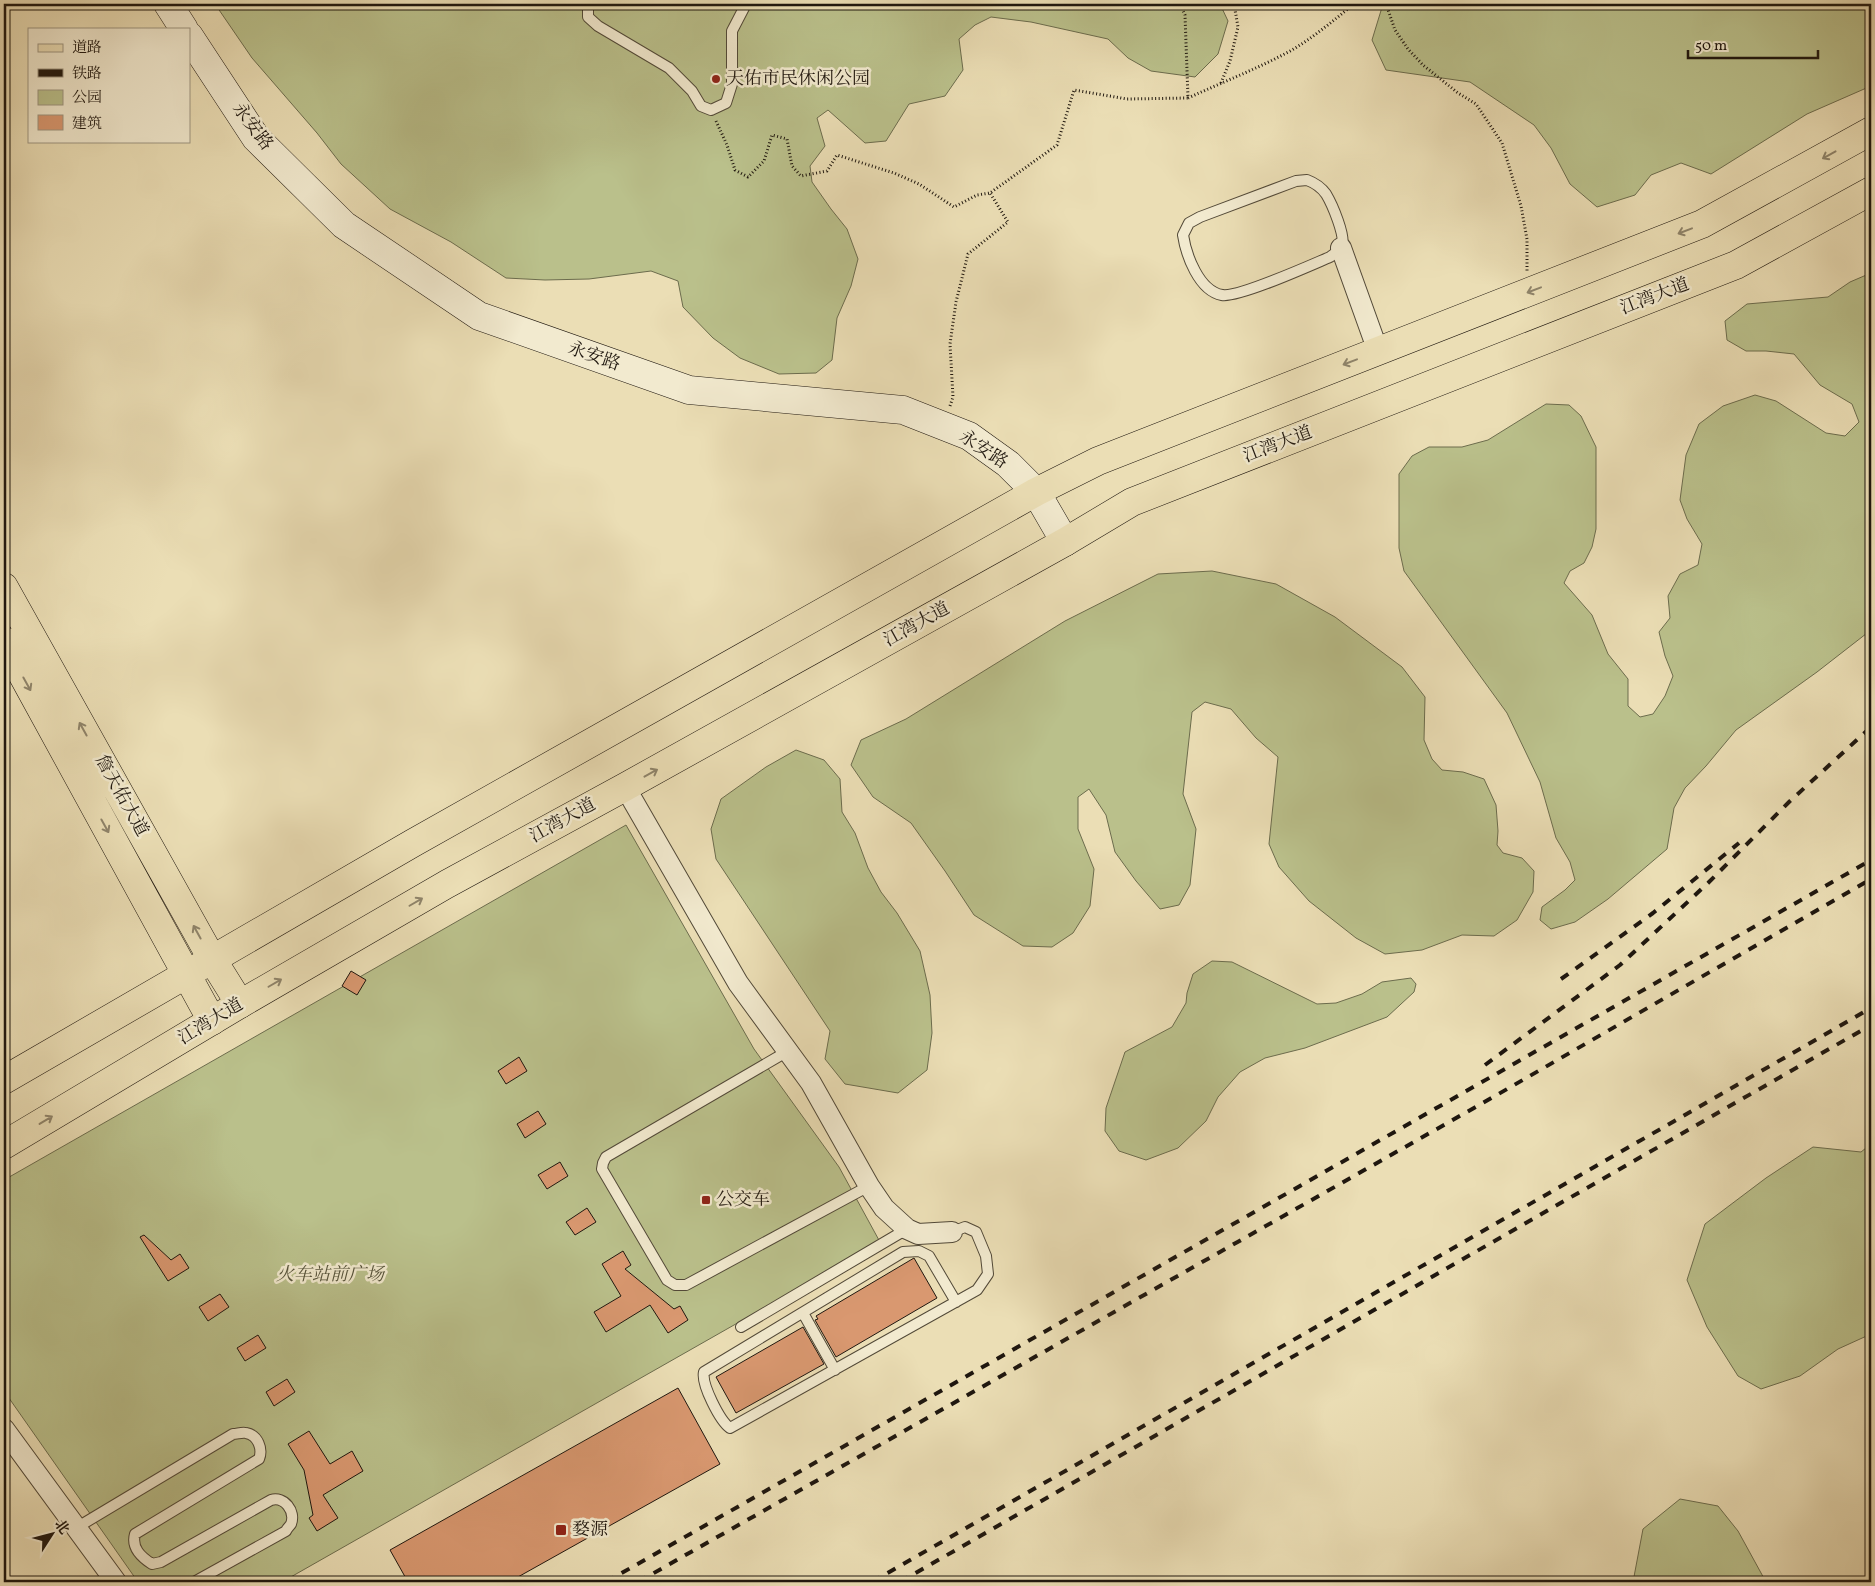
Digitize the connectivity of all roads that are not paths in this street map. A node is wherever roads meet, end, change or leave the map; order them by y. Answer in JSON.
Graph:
{"nodes":[{"id":1,"x":168,"y":4,"type":"edge"},
{"id":2,"x":588,"y":4,"type":"edge"},
{"id":3,"x":746,"y":4,"type":"edge"},
{"id":4,"x":183,"y":28,"type":"edge"},
{"id":5,"x":190,"y":38,"type":"edge"},
{"id":6,"x":1871,"y":131,"type":"edge"},
{"id":7,"x":1871,"y":191,"type":"edge"},
{"id":8,"x":1341,"y":248,"type":"junction"},
{"id":9,"x":1378,"y":351,"type":"junction"},
{"id":10,"x":1036,"y":492,"type":"junction"},
{"id":11,"x":1065,"y":542,"type":"junction"},
{"id":12,"x":4,"y":588,"type":"edge"},
{"id":13,"x":4,"y":641,"type":"edge"},
{"id":14,"x":625,"y":787,"type":"junction"},
{"id":15,"x":212,"y":959,"type":"junction"},
{"id":16,"x":186,"y":973,"type":"junction"},
{"id":17,"x":240,"y":1004,"type":"junction"},
{"id":18,"x":212,"y":1021,"type":"junction"},
{"id":19,"x":788,"y":1051,"type":"junction"},
{"id":20,"x":4,"y":1080,"type":"edge"},
{"id":21,"x":4,"y":1145,"type":"edge"},
{"id":22,"x":869,"y":1186,"type":"junction"},
{"id":23,"x":907,"y":1229,"type":"junction"},
{"id":24,"x":952,"y":1232,"type":"joint"},
{"id":25,"x":956,"y":1302,"type":"junction"},
{"id":26,"x":803,"y":1312,"type":"junction"},
{"id":27,"x":741,"y":1327,"type":"dead end"},
{"id":28,"x":835,"y":1370,"type":"junction"},
{"id":29,"x":4,"y":1429,"type":"edge"},
{"id":30,"x":76,"y":1528,"type":"junction"},
{"id":31,"x":116,"y":1582,"type":"edge"},
{"id":32,"x":194,"y":1582,"type":"edge"}],
"edges":[{"from":1,"to":4,"type":"street"},
{"from":2,"to":3,"type":"lane"},
{"from":5,"to":10,"type":"street","name":"永安路"},
{"from":6,"to":9,"type":"main road","one_way":true},
{"from":7,"to":11,"type":"main road","name":"江湾大道"},
{"from":8,"to":8,"type":"lane"},
{"from":8,"to":9,"type":"street"},
{"from":9,"to":10,"type":"main road","one_way":true},
{"from":10,"to":11,"type":"street","name":"永安路"},
{"from":10,"to":15,"type":"main road"},
{"from":14,"to":11,"type":"main road","name":"江湾大道","one_way":true},
{"from":15,"to":12,"type":"main road","name":"詹天佑大道","one_way":true},
{"from":13,"to":16,"type":"main road","name":"詹天佑大道","one_way":true},
{"from":17,"to":14,"type":"main road","name":"江湾大道","one_way":true},
{"from":14,"to":19,"type":"street"},
{"from":15,"to":16,"type":"main road"},
{"from":15,"to":17,"type":"main road","name":"詹天佑大道"},
{"from":16,"to":18,"type":"main road","name":"詹天佑大道"},
{"from":16,"to":20,"type":"main road"},
{"from":17,"to":18,"type":"main road","name":"江湾大道"},
{"from":21,"to":18,"type":"main road","name":"江湾大道","one_way":true},
{"from":19,"to":22,"type":"street"},
{"from":19,"to":22,"type":"lane"},
{"from":22,"to":23,"type":"street"},
{"from":23,"to":24,"type":"street"},
{"from":23,"to":27,"type":"lane"},
{"from":24,"to":25,"type":"lane"},
{"from":25,"to":26,"type":"lane"},
{"from":25,"to":28,"type":"lane"},
{"from":26,"to":28,"type":"lane"},
{"from":26,"to":28,"type":"lane"},
{"from":29,"to":30,"type":"street"},
{"from":30,"to":31,"type":"street"},
{"from":30,"to":32,"type":"lane"}]}
